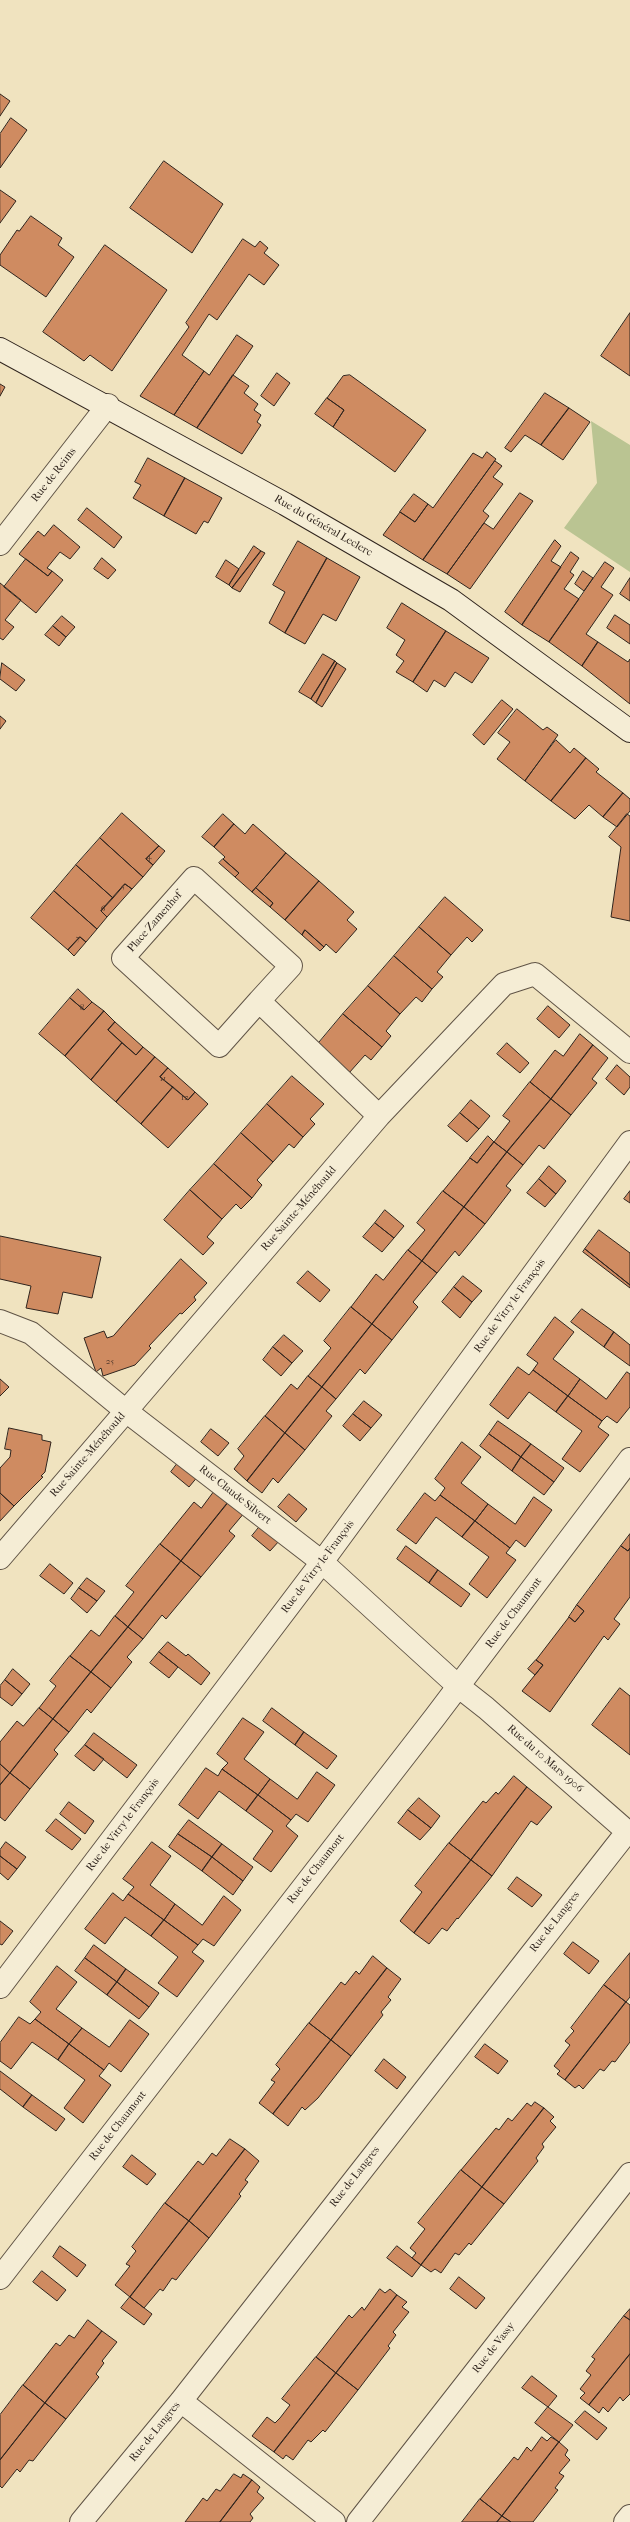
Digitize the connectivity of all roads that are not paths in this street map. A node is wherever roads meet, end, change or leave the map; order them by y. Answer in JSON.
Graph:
{"nodes":[{"id":1,"x":0,"y":349,"type":"edge"},
{"id":2,"x":108,"y":405,"type":"junction"},
{"id":3,"x":0,"y":544,"type":"edge"},
{"id":4,"x":630,"y":731,"type":"edge"},
{"id":5,"x":259,"y":1001,"type":"junction"},
{"id":6,"x":630,"y":1052,"type":"edge"},
{"id":7,"x":379,"y":1116,"type":"junction"},
{"id":8,"x":630,"y":1142,"type":"edge"},
{"id":9,"x":0,"y":1321,"type":"edge"},
{"id":10,"x":126,"y":1411,"type":"junction"},
{"id":11,"x":630,"y":1458,"type":"edge"},
{"id":12,"x":0,"y":1558,"type":"edge"},
{"id":13,"x":322,"y":1562,"type":"junction"},
{"id":14,"x":458,"y":1686,"type":"junction"},
{"id":15,"x":628,"y":1833,"type":"edge"},
{"id":16,"x":0,"y":1987,"type":"edge"},
{"id":17,"x":630,"y":2174,"type":"edge"},
{"id":18,"x":0,"y":2278,"type":"edge"},
{"id":19,"x":181,"y":2401,"type":"junction"},
{"id":20,"x":630,"y":2516,"type":"edge"},
{"id":21,"x":81,"y":2522,"type":"edge"},
{"id":22,"x":334,"y":2522,"type":"edge"},
{"id":23,"x":358,"y":2522,"type":"edge"},
{"id":24,"x":625,"y":2522,"type":"edge"}],
"edges":[{"from":1,"to":2,"type":"street","name":"Rue du Général Leclerc"},
{"from":2,"to":3,"type":"street","name":"Rue de Reims"},
{"from":2,"to":4,"type":"street","name":"Rue du Général Leclerc"},
{"from":5,"to":5,"type":"street","name":"Place Zamenhof"},
{"from":5,"to":7,"type":"street"},
{"from":6,"to":7,"type":"street","name":"Rue Sainte-Ménéhould"},
{"from":7,"to":10,"type":"street","name":"Rue Sainte-Ménéhould"},
{"from":8,"to":13,"type":"street","name":"Rue de Vitry le François"},
{"from":9,"to":10,"type":"street","name":"Rue Claude Silvert"},
{"from":10,"to":12,"type":"street","name":"Rue Sainte-Ménéhould"},
{"from":10,"to":13,"type":"street","name":"Rue Claude Silvert"},
{"from":11,"to":14,"type":"street","name":"Rue de Chaumont"},
{"from":13,"to":14,"type":"street","name":"Rue Claude Silvert"},
{"from":13,"to":16,"type":"street","name":"Rue de Vitry le François"},
{"from":14,"to":15,"type":"street","name":"Rue du 10 Mars 1906"},
{"from":14,"to":18,"type":"street","name":"Rue de Chaumont"},
{"from":15,"to":19,"type":"street","name":"Rue de Langres"},
{"from":17,"to":23,"type":"street","name":"Rue de Vassy"},
{"from":19,"to":21,"type":"street","name":"Rue de Langres"},
{"from":19,"to":22,"type":"street"},
{"from":20,"to":24,"type":"street"}]}
